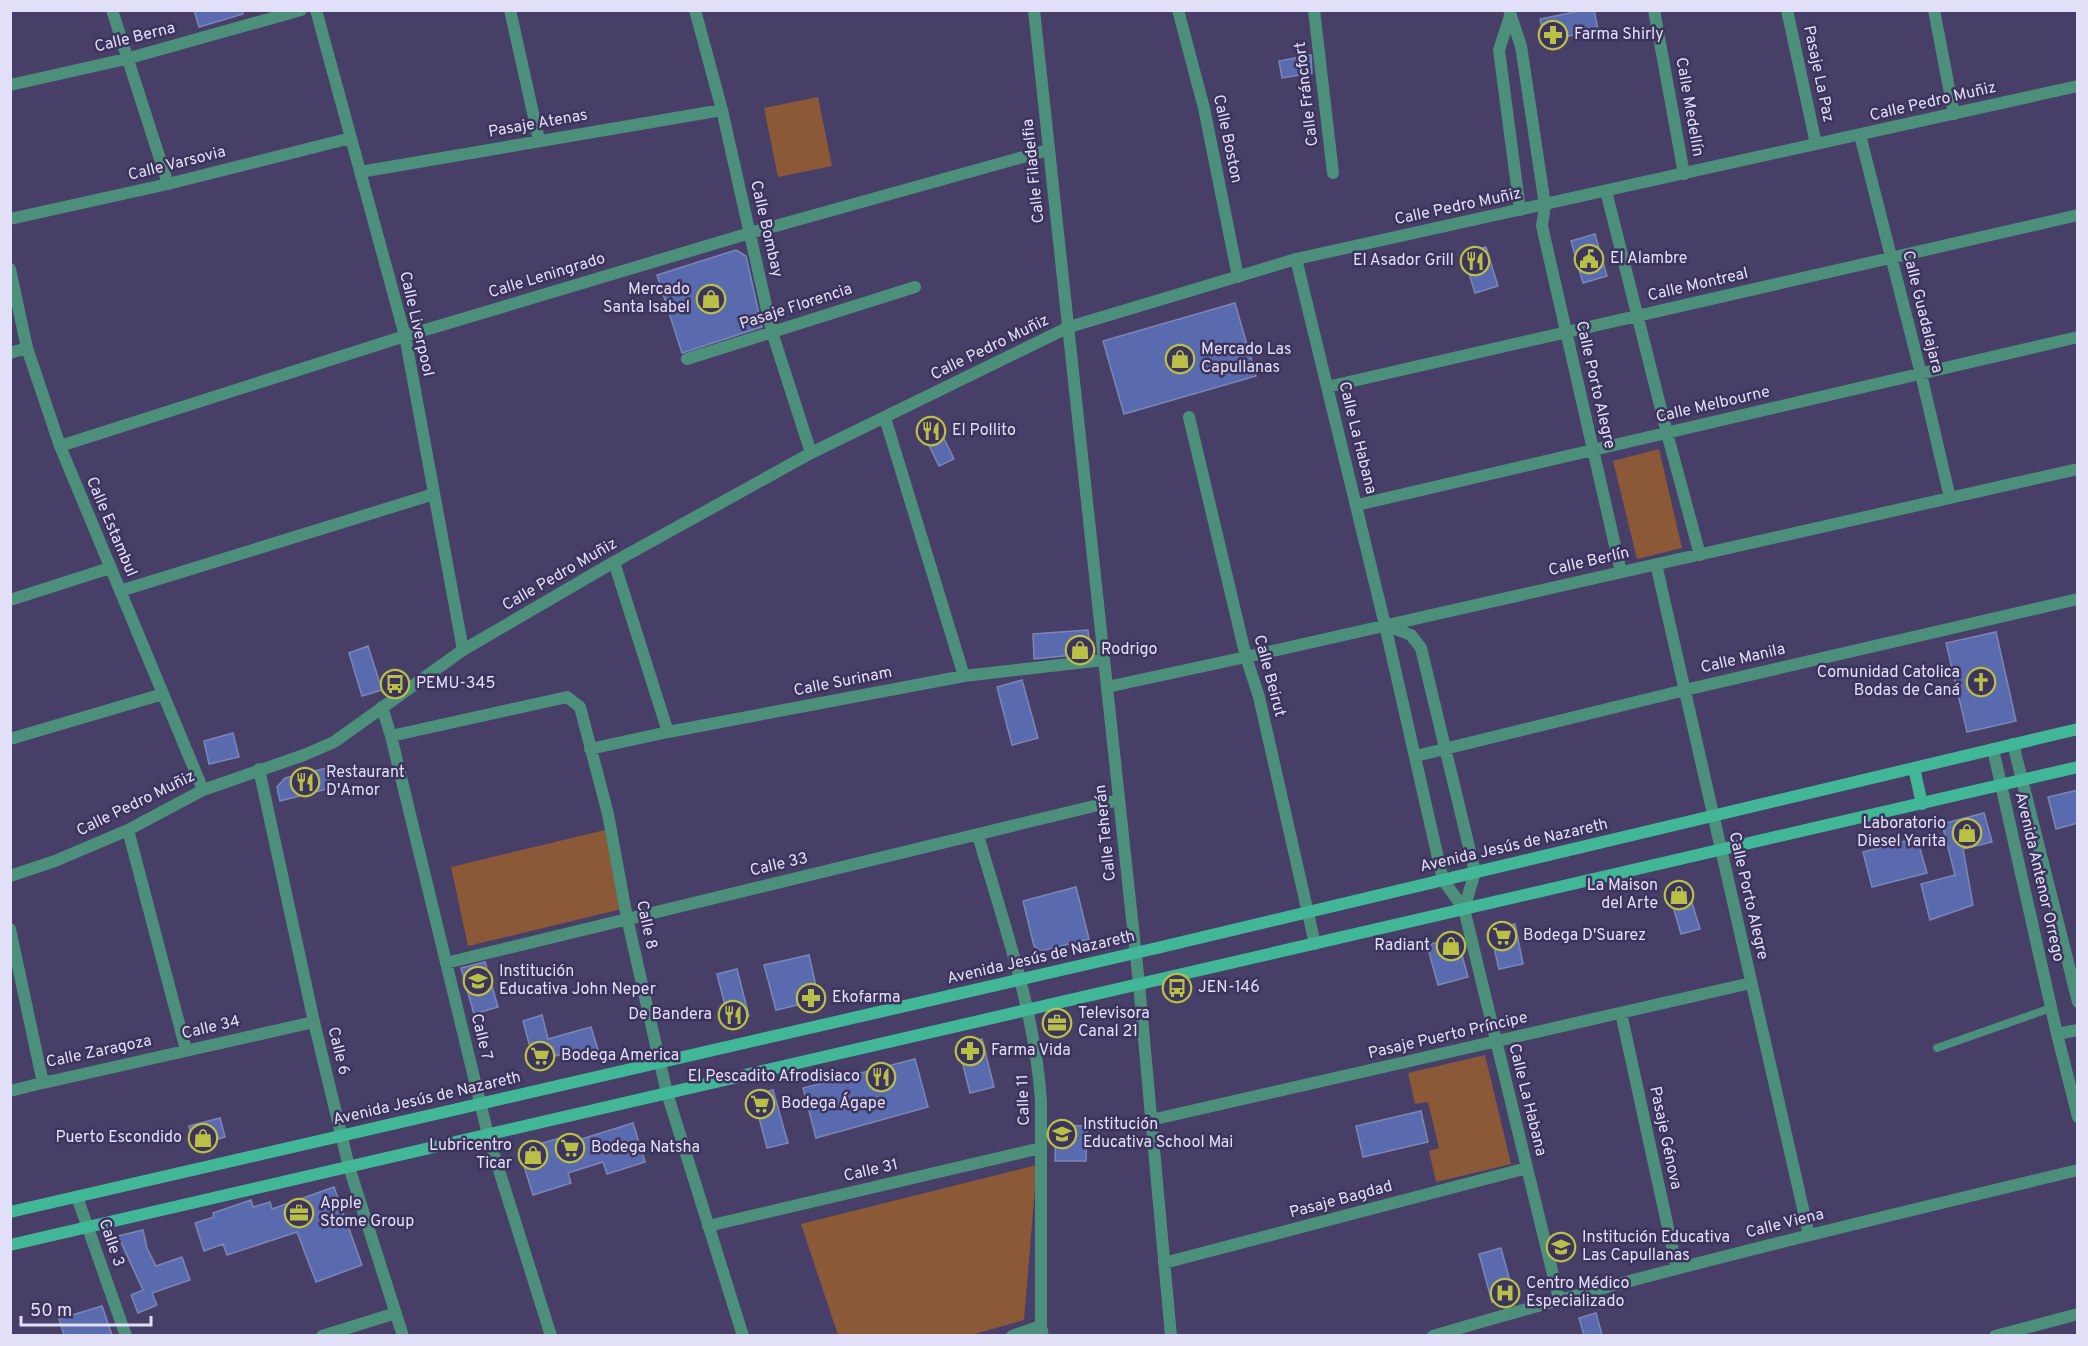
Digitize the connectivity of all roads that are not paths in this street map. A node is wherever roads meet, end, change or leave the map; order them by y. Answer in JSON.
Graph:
{"nodes":[{"id":1,"x":112,"y":10,"type":"edge"},
{"id":2,"x":301,"y":10,"type":"edge"},
{"id":3,"x":316,"y":10,"type":"edge"},
{"id":4,"x":510,"y":10,"type":"edge"},
{"id":5,"x":695,"y":10,"type":"edge"},
{"id":6,"x":1034,"y":10,"type":"edge"},
{"id":7,"x":1178,"y":10,"type":"edge"},
{"id":8,"x":1314,"y":10,"type":"edge"},
{"id":9,"x":1654,"y":10,"type":"edge"},
{"id":10,"x":1787,"y":10,"type":"edge"},
{"id":11,"x":1934,"y":10,"type":"edge"},
{"id":12,"x":1509,"y":13,"type":"edge"},
{"id":13,"x":126,"y":59,"type":"junction"},
{"id":14,"x":10,"y":85,"type":"edge"},
{"id":15,"x":2078,"y":86,"type":"edge"},
{"id":16,"x":722,"y":110,"type":"junction"},
{"id":17,"x":1954,"y":114,"type":"junction"},
{"id":18,"x":1860,"y":135,"type":"junction"},
{"id":19,"x":351,"y":138,"type":"junction"},
{"id":20,"x":539,"y":140,"type":"junction"},
{"id":21,"x":1816,"y":144,"type":"junction"},
{"id":22,"x":1048,"y":150,"type":"junction"},
{"id":23,"x":360,"y":172,"type":"junction"},
{"id":24,"x":1333,"y":173,"type":"dead end"},
{"id":25,"x":1684,"y":174,"type":"junction"},
{"id":26,"x":168,"y":184,"type":"junction"},
{"id":27,"x":1606,"y":191,"type":"junction"},
{"id":28,"x":1545,"y":205,"type":"junction"},
{"id":29,"x":1520,"y":210,"type":"junction"},
{"id":30,"x":2078,"y":215,"type":"edge"},
{"id":31,"x":10,"y":219,"type":"edge"},
{"id":32,"x":750,"y":233,"type":"junction"},
{"id":33,"x":1892,"y":258,"type":"junction"},
{"id":34,"x":1296,"y":259,"type":"junction"},
{"id":35,"x":10,"y":269,"type":"edge"},
{"id":36,"x":1238,"y":277,"type":"junction"},
{"id":37,"x":915,"y":287,"type":"dead end"},
{"id":38,"x":1638,"y":316,"type":"junction"},
{"id":39,"x":1069,"y":327,"type":"junction"},
{"id":40,"x":771,"y":332,"type":"junction"},
{"id":41,"x":1567,"y":334,"type":"junction"},
{"id":42,"x":405,"y":336,"type":"junction"},
{"id":43,"x":2078,"y":337,"type":"edge"},
{"id":44,"x":27,"y":348,"type":"junction"},
{"id":45,"x":10,"y":353,"type":"edge"},
{"id":46,"x":687,"y":359,"type":"dead end"},
{"id":47,"x":1921,"y":374,"type":"junction"},
{"id":48,"x":1327,"y":387,"type":"junction"},
{"id":49,"x":1189,"y":417,"type":"dead end"},
{"id":50,"x":885,"y":418,"type":"junction"},
{"id":51,"x":1667,"y":433,"type":"junction"},
{"id":52,"x":60,"y":446,"type":"junction"},
{"id":53,"x":1593,"y":450,"type":"junction"},
{"id":54,"x":811,"y":453,"type":"junction"},
{"id":55,"x":2078,"y":469,"type":"edge"},
{"id":56,"x":434,"y":494,"type":"junction"},
{"id":57,"x":1950,"y":498,"type":"junction"},
{"id":58,"x":1357,"y":505,"type":"junction"},
{"id":59,"x":1700,"y":555,"type":"junction"},
{"id":60,"x":614,"y":562,"type":"junction"},
{"id":61,"x":1656,"y":564,"type":"junction"},
{"id":62,"x":110,"y":568,"type":"junction"},
{"id":63,"x":1621,"y":572,"type":"junction"},
{"id":64,"x":120,"y":591,"type":"junction"},
{"id":65,"x":2078,"y":599,"type":"edge"},
{"id":66,"x":10,"y":600,"type":"edge"},
{"id":67,"x":1386,"y":625,"type":"junction"},
{"id":68,"x":463,"y":650,"type":"junction"},
{"id":69,"x":1246,"y":657,"type":"junction"},
{"id":70,"x":1104,"y":660,"type":"junction"},
{"id":71,"x":964,"y":676,"type":"junction"},
{"id":72,"x":1107,"y":687,"type":"junction"},
{"id":73,"x":1684,"y":690,"type":"junction"},
{"id":74,"x":163,"y":694,"type":"junction"},
{"id":75,"x":382,"y":707,"type":"junction"},
{"id":76,"x":2078,"y":729,"type":"edge"},
{"id":77,"x":668,"y":732,"type":"junction"},
{"id":78,"x":391,"y":736,"type":"junction"},
{"id":79,"x":10,"y":739,"type":"edge"},
{"id":80,"x":2013,"y":744,"type":"junction"},
{"id":81,"x":1446,"y":748,"type":"junction"},
{"id":82,"x":590,"y":749,"type":"junction"},
{"id":83,"x":1993,"y":749,"type":"junction"},
{"id":84,"x":1416,"y":756,"type":"junction"},
{"id":85,"x":2078,"y":767,"type":"edge"},
{"id":86,"x":1914,"y":768,"type":"junction"},
{"id":87,"x":259,"y":769,"type":"junction"},
{"id":88,"x":2022,"y":781,"type":"junction"},
{"id":89,"x":2001,"y":785,"type":"junction"},
{"id":90,"x":203,"y":790,"type":"junction"},
{"id":91,"x":1119,"y":800,"type":"junction"},
{"id":92,"x":1922,"y":804,"type":"junction"},
{"id":93,"x":1713,"y":816,"type":"junction"},
{"id":94,"x":128,"y":830,"type":"junction"},
{"id":95,"x":978,"y":835,"type":"junction"},
{"id":96,"x":1721,"y":850,"type":"junction"},
{"id":97,"x":1475,"y":872,"type":"junction"},
{"id":98,"x":10,"y":876,"type":"edge"},
{"id":99,"x":1443,"y":880,"type":"junction"},
{"id":100,"x":1464,"y":909,"type":"junction"},
{"id":101,"x":1307,"y":912,"type":"junction"},
{"id":102,"x":627,"y":918,"type":"junction"},
{"id":103,"x":10,"y":928,"type":"edge"},
{"id":104,"x":1315,"y":944,"type":"junction"},
{"id":105,"x":1136,"y":953,"type":"junction"},
{"id":106,"x":446,"y":963,"type":"junction"},
{"id":107,"x":1020,"y":980,"type":"junction"},
{"id":108,"x":1751,"y":983,"type":"junction"},
{"id":109,"x":1139,"y":984,"type":"junction"},
{"id":110,"x":2078,"y":1002,"type":"edge"},
{"id":111,"x":2051,"y":1008,"type":"junction"},
{"id":112,"x":1027,"y":1010,"type":"junction"},
{"id":113,"x":1621,"y":1013,"type":"junction"},
{"id":114,"x":314,"y":1022,"type":"junction"},
{"id":115,"x":2078,"y":1030,"type":"edge"},
{"id":116,"x":2057,"y":1034,"type":"junction"},
{"id":117,"x":1496,"y":1041,"type":"junction"},
{"id":118,"x":1937,"y":1048,"type":"dead end"},
{"id":119,"x":186,"y":1050,"type":"junction"},
{"id":120,"x":660,"y":1062,"type":"junction"},
{"id":121,"x":43,"y":1083,"type":"junction"},
{"id":122,"x":10,"y":1091,"type":"edge"},
{"id":123,"x":667,"y":1093,"type":"junction"},
{"id":124,"x":480,"y":1104,"type":"junction"},
{"id":125,"x":2078,"y":1117,"type":"edge"},
{"id":126,"x":1151,"y":1120,"type":"junction"},
{"id":127,"x":488,"y":1135,"type":"junction"},
{"id":128,"x":342,"y":1136,"type":"junction"},
{"id":129,"x":1041,"y":1148,"type":"junction"},
{"id":130,"x":349,"y":1167,"type":"junction"},
{"id":131,"x":1527,"y":1168,"type":"junction"},
{"id":132,"x":2078,"y":1170,"type":"edge"},
{"id":133,"x":77,"y":1197,"type":"junction"},
{"id":134,"x":10,"y":1212,"type":"edge"},
{"id":135,"x":708,"y":1226,"type":"junction"},
{"id":136,"x":88,"y":1227,"type":"junction"},
{"id":137,"x":1809,"y":1235,"type":"junction"},
{"id":138,"x":10,"y":1245,"type":"edge"},
{"id":139,"x":1164,"y":1263,"type":"junction"},
{"id":140,"x":1677,"y":1269,"type":"junction"},
{"id":141,"x":1559,"y":1299,"type":"junction"},
{"id":142,"x":396,"y":1313,"type":"junction"},
{"id":143,"x":2078,"y":1314,"type":"edge"},
{"id":144,"x":1042,"y":1331,"type":"edge"},
{"id":145,"x":126,"y":1335,"type":"edge"},
{"id":146,"x":322,"y":1335,"type":"edge"},
{"id":147,"x":403,"y":1335,"type":"edge"},
{"id":148,"x":551,"y":1335,"type":"edge"},
{"id":149,"x":743,"y":1335,"type":"edge"},
{"id":150,"x":1012,"y":1335,"type":"edge"},
{"id":151,"x":1171,"y":1335,"type":"edge"},
{"id":152,"x":1433,"y":1335,"type":"edge"},
{"id":153,"x":1995,"y":1335,"type":"edge"}],
"edges":[{"from":1,"to":13,"type":"street"},
{"from":2,"to":13,"type":"street","name":"Calle Berna"},
{"from":3,"to":19,"type":"street","name":"Calle Liverpool"},
{"from":4,"to":20,"type":"street"},
{"from":5,"to":16,"type":"street","name":"Calle Bombay"},
{"from":6,"to":22,"type":"street","name":"Calle Filadelfia"},
{"from":7,"to":36,"type":"street","name":"Calle Boston"},
{"from":8,"to":24,"type":"street","name":"Calle Fráncfort"},
{"from":9,"to":25,"type":"street","name":"Calle Medellín"},
{"from":10,"to":21,"type":"street","name":"Pasaje La Paz"},
{"from":11,"to":17,"type":"street"},
{"from":12,"to":28,"type":"street","name":"Calle Porto Alegre"},
{"from":12,"to":29,"type":"street"},
{"from":13,"to":14,"type":"street","name":"Calle Berna"},
{"from":13,"to":26,"type":"street"},
{"from":15,"to":17,"type":"street","name":"Calle Pedro Muñiz"},
{"from":16,"to":20,"type":"street","name":"Pasaje Atenas"},
{"from":16,"to":32,"type":"street","name":"Calle Bombay"},
{"from":17,"to":18,"type":"street","name":"Calle Pedro Muñiz"},
{"from":18,"to":21,"type":"street","name":"Calle Pedro Muñiz"},
{"from":18,"to":33,"type":"street","name":"Calle Guadalajara"},
{"from":19,"to":23,"type":"street","name":"Calle Liverpool"},
{"from":19,"to":26,"type":"street","name":"Calle Varsovia"},
{"from":20,"to":23,"type":"street","name":"Pasaje Atenas"},
{"from":21,"to":25,"type":"street","name":"Calle Pedro Muñiz"},
{"from":22,"to":32,"type":"street","name":"Calle Leningrado"},
{"from":22,"to":39,"type":"street","name":"Calle Filadelfia"},
{"from":23,"to":42,"type":"street","name":"Calle Liverpool"},
{"from":25,"to":27,"type":"street","name":"Calle Pedro Muñiz"},
{"from":26,"to":31,"type":"street","name":"Calle Varsovia"},
{"from":27,"to":28,"type":"street","name":"Calle Pedro Muñiz"},
{"from":27,"to":38,"type":"street"},
{"from":28,"to":29,"type":"street","name":"Calle Pedro Muñiz"},
{"from":28,"to":41,"type":"street","name":"Calle Porto Alegre"},
{"from":29,"to":34,"type":"street","name":"Calle Pedro Muñiz"},
{"from":30,"to":33,"type":"street","name":"Calle Montreal"},
{"from":32,"to":40,"type":"street","name":"Calle Bombay"},
{"from":32,"to":42,"type":"street","name":"Calle Leningrado"},
{"from":33,"to":38,"type":"street","name":"Calle Montreal"},
{"from":33,"to":47,"type":"street","name":"Calle Guadalajara"},
{"from":34,"to":36,"type":"street","name":"Calle Pedro Muñiz"},
{"from":34,"to":48,"type":"street","name":"Calle La Habana"},
{"from":35,"to":44,"type":"street","name":"Calle Estambul"},
{"from":36,"to":39,"type":"street","name":"Calle Pedro Muñiz"},
{"from":37,"to":40,"type":"street","name":"Pasaje Florencia"},
{"from":38,"to":41,"type":"street","name":"Calle Montreal"},
{"from":38,"to":51,"type":"street"},
{"from":39,"to":50,"type":"street","name":"Calle Pedro Muñiz"},
{"from":39,"to":70,"type":"street","name":"Calle Teherán"},
{"from":40,"to":46,"type":"street","name":"Pasaje Florencia"},
{"from":40,"to":54,"type":"street","name":"Calle Bombay"},
{"from":41,"to":48,"type":"street","name":"Calle Montreal"},
{"from":41,"to":53,"type":"street","name":"Calle Porto Alegre"},
{"from":42,"to":52,"type":"street","name":"Calle Leningrado"},
{"from":42,"to":56,"type":"street","name":"Calle Liverpool"},
{"from":43,"to":47,"type":"street","name":"Calle Melbourne"},
{"from":44,"to":45,"type":"street"},
{"from":44,"to":52,"type":"street","name":"Calle Estambul"},
{"from":47,"to":51,"type":"street","name":"Calle Melbourne"},
{"from":47,"to":57,"type":"street","name":"Calle Guadalajara"},
{"from":48,"to":58,"type":"street","name":"Calle La Habana"},
{"from":49,"to":69,"type":"street","name":"Calle Beirut"},
{"from":50,"to":54,"type":"street","name":"Calle Pedro Muñiz"},
{"from":50,"to":71,"type":"street"},
{"from":51,"to":53,"type":"street","name":"Calle Melbourne"},
{"from":51,"to":59,"type":"street"},
{"from":52,"to":62,"type":"street","name":"Calle Estambul"},
{"from":53,"to":58,"type":"street","name":"Calle Melbourne"},
{"from":53,"to":63,"type":"street","name":"Calle Porto Alegre"},
{"from":54,"to":60,"type":"street","name":"Calle Pedro Muñiz"},
{"from":55,"to":57,"type":"street","name":"Calle Berlín"},
{"from":56,"to":64,"type":"street"},
{"from":56,"to":68,"type":"street","name":"Calle Liverpool"},
{"from":57,"to":59,"type":"street","name":"Calle Berlín"},
{"from":58,"to":67,"type":"street","name":"Calle La Habana"},
{"from":59,"to":61,"type":"street","name":"Calle Berlín"},
{"from":60,"to":68,"type":"street","name":"Calle Pedro Muñiz"},
{"from":60,"to":77,"type":"street"},
{"from":61,"to":63,"type":"street","name":"Calle Berlín"},
{"from":61,"to":73,"type":"street","name":"Calle Porto Alegre"},
{"from":62,"to":64,"type":"street","name":"Calle Estambul"},
{"from":62,"to":66,"type":"street"},
{"from":63,"to":67,"type":"street","name":"Calle Berlín"},
{"from":64,"to":74,"type":"street","name":"Calle Estambul"},
{"from":65,"to":73,"type":"street","name":"Calle Manila"},
{"from":67,"to":69,"type":"street","name":"Calle Berlín"},
{"from":67,"to":81,"type":"street"},
{"from":67,"to":84,"type":"street","name":"Calle La Habana"},
{"from":68,"to":75,"type":"street","name":"Calle Pedro Muñiz"},
{"from":69,"to":72,"type":"street","name":"Calle Berlín"},
{"from":69,"to":101,"type":"street","name":"Calle Beirut"},
{"from":70,"to":71,"type":"street","name":"Calle Surinam"},
{"from":70,"to":72,"type":"street","name":"Calle Teherán"},
{"from":71,"to":77,"type":"street","name":"Calle Surinam"},
{"from":72,"to":91,"type":"street","name":"Calle Teherán"},
{"from":73,"to":81,"type":"street","name":"Calle Manila"},
{"from":73,"to":93,"type":"street","name":"Calle Porto Alegre"},
{"from":74,"to":79,"type":"street"},
{"from":74,"to":90,"type":"street","name":"Calle Estambul"},
{"from":75,"to":78,"type":"street","name":"Calle 7"},
{"from":75,"to":87,"type":"street","name":"Calle Pedro Muñiz"},
{"from":76,"to":80,"type":"main road","name":"Avenida Jesús de Nazareth"},
{"from":77,"to":82,"type":"street","name":"Calle Surinam"},
{"from":78,"to":82,"type":"street","name":"Calle 8"},
{"from":78,"to":106,"type":"street","name":"Calle 7"},
{"from":80,"to":83,"type":"main road","name":"Avenida Jesús de Nazareth"},
{"from":80,"to":88,"type":"street","name":"Avenida Antenor Orrego"},
{"from":81,"to":84,"type":"street","name":"Calle Manila"},
{"from":81,"to":97,"type":"street"},
{"from":82,"to":102,"type":"street","name":"Calle 8"},
{"from":83,"to":86,"type":"main road","name":"Avenida Jesús de Nazareth"},
{"from":83,"to":89,"type":"street","name":"Avenida Antenor Orrego"},
{"from":84,"to":99,"type":"street","name":"Calle La Habana"},
{"from":85,"to":88,"type":"main road"},
{"from":86,"to":92,"type":"main road"},
{"from":86,"to":93,"type":"main road","name":"Avenida Jesús de Nazareth"},
{"from":87,"to":90,"type":"street","name":"Calle Pedro Muñiz"},
{"from":87,"to":114,"type":"street","name":"Calle 6"},
{"from":88,"to":89,"type":"main road"},
{"from":88,"to":110,"type":"street","name":"Avenida Antenor Orrego"},
{"from":89,"to":92,"type":"main road"},
{"from":89,"to":111,"type":"street","name":"Avenida Antenor Orrego"},
{"from":90,"to":94,"type":"street","name":"Calle Pedro Muñiz"},
{"from":91,"to":95,"type":"street","name":"Calle 33"},
{"from":91,"to":105,"type":"street","name":"Calle Teherán"},
{"from":92,"to":96,"type":"main road"},
{"from":93,"to":96,"type":"street","name":"Calle Porto Alegre"},
{"from":93,"to":97,"type":"main road","name":"Avenida Jesús de Nazareth"},
{"from":94,"to":98,"type":"street","name":"Calle Pedro Muñiz"},
{"from":94,"to":119,"type":"street"},
{"from":95,"to":102,"type":"street","name":"Calle 33"},
{"from":95,"to":107,"type":"street","name":"Calle 11"},
{"from":96,"to":100,"type":"main road"},
{"from":96,"to":108,"type":"street","name":"Calle Porto Alegre"},
{"from":97,"to":99,"type":"main road","name":"Avenida Jesús de Nazareth"},
{"from":97,"to":100,"type":"street"},
{"from":99,"to":100,"type":"street","name":"Calle La Habana"},
{"from":99,"to":101,"type":"main road","name":"Avenida Jesús de Nazareth"},
{"from":100,"to":104,"type":"main road"},
{"from":100,"to":117,"type":"street","name":"Calle La Habana"},
{"from":101,"to":104,"type":"street","name":"Calle Beirut"},
{"from":101,"to":105,"type":"main road","name":"Avenida Jesús de Nazareth"},
{"from":102,"to":106,"type":"street","name":"Calle 33"},
{"from":102,"to":120,"type":"street","name":"Calle 8"},
{"from":103,"to":121,"type":"street","name":"Calle Zaragoza"},
{"from":104,"to":109,"type":"main road"},
{"from":105,"to":107,"type":"main road","name":"Avenida Jesús de Nazareth"},
{"from":105,"to":109,"type":"street","name":"Calle Teherán"},
{"from":106,"to":124,"type":"street","name":"Calle 7"},
{"from":107,"to":112,"type":"street","name":"Calle 11"},
{"from":107,"to":120,"type":"main road","name":"Avenida Jesús de Nazareth"},
{"from":108,"to":113,"type":"street","name":"Pasaje Puerto Príncipe"},
{"from":108,"to":137,"type":"street","name":"Calle Porto Alegre"},
{"from":109,"to":112,"type":"main road"},
{"from":109,"to":126,"type":"street","name":"Calle Teherán"},
{"from":111,"to":116,"type":"street","name":"Avenida Antenor Orrego"},
{"from":111,"to":118,"type":"lane"},
{"from":112,"to":123,"type":"main road"},
{"from":112,"to":129,"type":"street","name":"Calle 11"},
{"from":113,"to":117,"type":"street","name":"Pasaje Puerto Príncipe"},
{"from":113,"to":140,"type":"street","name":"Pasaje Génova"},
{"from":114,"to":119,"type":"street","name":"Calle 34"},
{"from":114,"to":121,"type":"street","name":"Calle Zaragoza"},
{"from":114,"to":128,"type":"street","name":"Calle 6"},
{"from":115,"to":116,"type":"street"},
{"from":116,"to":125,"type":"street","name":"Avenida Antenor Orrego"},
{"from":117,"to":126,"type":"street","name":"Pasaje Puerto Príncipe"},
{"from":117,"to":131,"type":"street","name":"Calle La Habana"},
{"from":119,"to":121,"type":"street","name":"Calle 34"},
{"from":120,"to":123,"type":"street","name":"Calle 8"},
{"from":120,"to":124,"type":"main road","name":"Avenida Jesús de Nazareth"},
{"from":121,"to":122,"type":"street","name":"Calle 34"},
{"from":123,"to":127,"type":"main road"},
{"from":123,"to":135,"type":"street","name":"Calle 8"},
{"from":124,"to":127,"type":"street","name":"Calle 7"},
{"from":124,"to":128,"type":"main road","name":"Avenida Jesús de Nazareth"},
{"from":126,"to":139,"type":"street","name":"Calle Teherán"},
{"from":127,"to":130,"type":"main road"},
{"from":127,"to":148,"type":"street","name":"Calle 7"},
{"from":128,"to":130,"type":"street","name":"Calle 6"},
{"from":128,"to":133,"type":"main road","name":"Avenida Jesús de Nazareth"},
{"from":129,"to":135,"type":"street","name":"Calle 31"},
{"from":129,"to":144,"type":"street","name":"Calle 11"},
{"from":130,"to":136,"type":"main road"},
{"from":130,"to":142,"type":"street","name":"Calle 6"},
{"from":131,"to":139,"type":"street","name":"Pasaje Bagdad"},
{"from":131,"to":141,"type":"street","name":"Calle La Habana"},
{"from":132,"to":137,"type":"street","name":"Calle Viena"},
{"from":133,"to":134,"type":"main road","name":"Avenida Jesús de Nazareth"},
{"from":133,"to":136,"type":"street","name":"Calle 3"},
{"from":135,"to":149,"type":"street","name":"Calle 8"},
{"from":136,"to":138,"type":"main road"},
{"from":136,"to":145,"type":"street","name":"Calle 3"},
{"from":137,"to":140,"type":"street","name":"Calle Viena"},
{"from":139,"to":151,"type":"street","name":"Calle Teherán"},
{"from":140,"to":141,"type":"street","name":"Calle Viena"},
{"from":141,"to":152,"type":"street","name":"Calle Viena"},
{"from":142,"to":146,"type":"street"},
{"from":142,"to":147,"type":"street","name":"Calle 6"},
{"from":143,"to":153,"type":"street"},
{"from":144,"to":150,"type":"street"}]}
